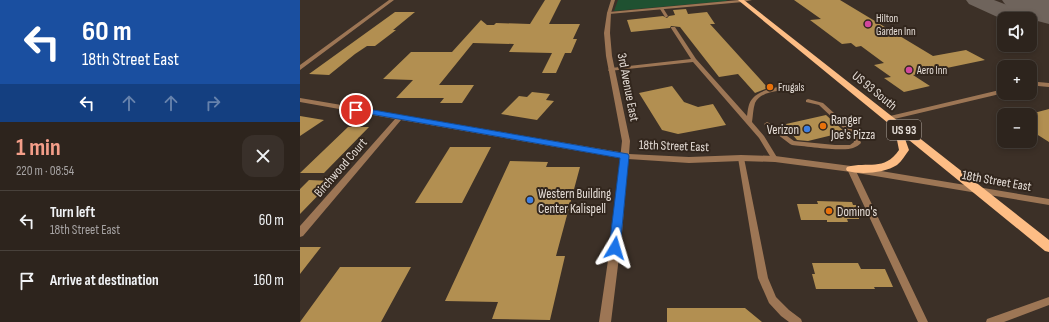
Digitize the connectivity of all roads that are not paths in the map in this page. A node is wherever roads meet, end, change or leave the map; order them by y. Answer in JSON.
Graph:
{"nodes":[{"id":1,"x":392,"y":0,"type":"edge"},
{"id":2,"x":613,"y":0,"type":"edge"},
{"id":3,"x":745,"y":0,"type":"edge"},
{"id":4,"x":662,"y":9,"type":"junction"},
{"id":5,"x":609,"y":13,"type":"junction"},
{"id":6,"x":666,"y":16,"type":"dead end"},
{"id":7,"x":673,"y":28,"type":"dead end"},
{"id":8,"x":694,"y":60,"type":"junction"},
{"id":9,"x":300,"y":68,"type":"edge"},
{"id":10,"x":611,"y":70,"type":"junction"},
{"id":11,"x":1037,"y":84,"type":"edge"},
{"id":12,"x":1049,"y":85,"type":"edge"},
{"id":13,"x":793,"y":87,"type":"dead end"},
{"id":14,"x":997,"y":94,"type":"edge"},
{"id":15,"x":300,"y":100,"type":"edge"},
{"id":16,"x":808,"y":101,"type":"dead end"},
{"id":17,"x":400,"y":117,"type":"junction"},
{"id":18,"x":890,"y":118,"type":"junction"},
{"id":19,"x":749,"y":123,"type":"junction"},
{"id":20,"x":767,"y":124,"type":"dead end"},
{"id":21,"x":625,"y":156,"type":"junction"},
{"id":22,"x":741,"y":158,"type":"junction"},
{"id":23,"x":775,"y":159,"type":"junction"},
{"id":24,"x":851,"y":169,"type":"junction"},
{"id":25,"x":980,"y":191,"type":"junction"},
{"id":26,"x":1049,"y":202,"type":"edge"},
{"id":27,"x":300,"y":233,"type":"edge"},
{"id":28,"x":1049,"y":247,"type":"edge"},
{"id":29,"x":1049,"y":300,"type":"edge"},
{"id":30,"x":605,"y":322,"type":"edge"},
{"id":31,"x":797,"y":322,"type":"edge"},
{"id":32,"x":923,"y":322,"type":"edge"},
{"id":33,"x":991,"y":322,"type":"edge"}],
"edges":[{"from":1,"to":9,"type":"street"},
{"from":2,"to":5,"type":"street","name":"3rd Avenue East"},
{"from":3,"to":4,"type":"street"},
{"from":3,"to":18,"type":"main road","name":"US 93 South","number":"US 93"},
{"from":4,"to":5,"type":"street"},
{"from":4,"to":6,"type":"lane"},
{"from":5,"to":10,"type":"street","name":"3rd Avenue East"},
{"from":7,"to":8,"type":"lane"},
{"from":8,"to":10,"type":"lane"},
{"from":8,"to":19,"type":"lane"},
{"from":10,"to":21,"type":"street","name":"3rd Avenue East"},
{"from":11,"to":12,"type":"lane"},
{"from":13,"to":19,"type":"lane"},
{"from":14,"to":18,"type":"lane"},
{"from":15,"to":17,"type":"street","name":"18th Street East"},
{"from":16,"to":20,"type":"lane"},
{"from":17,"to":21,"type":"street","name":"18th Street East"},
{"from":17,"to":27,"type":"street","name":"Birchwood Court"},
{"from":18,"to":24,"type":"main road"},
{"from":18,"to":25,"type":"main road","name":"US 93 South","number":"US 93"},
{"from":19,"to":23,"type":"lane"},
{"from":21,"to":22,"type":"street","name":"18th Street East"},
{"from":21,"to":30,"type":"street","name":"3rd Avenue East"},
{"from":22,"to":23,"type":"street","name":"18th Street East"},
{"from":22,"to":31,"type":"lane"},
{"from":23,"to":24,"type":"street","name":"18th Street East"},
{"from":24,"to":25,"type":"street","name":"18th Street East"},
{"from":24,"to":32,"type":"lane"},
{"from":25,"to":26,"type":"street","name":"18th Street East"},
{"from":25,"to":28,"type":"main road","name":"US 93 South","number":"US 93"},
{"from":29,"to":33,"type":"lane"}]}
